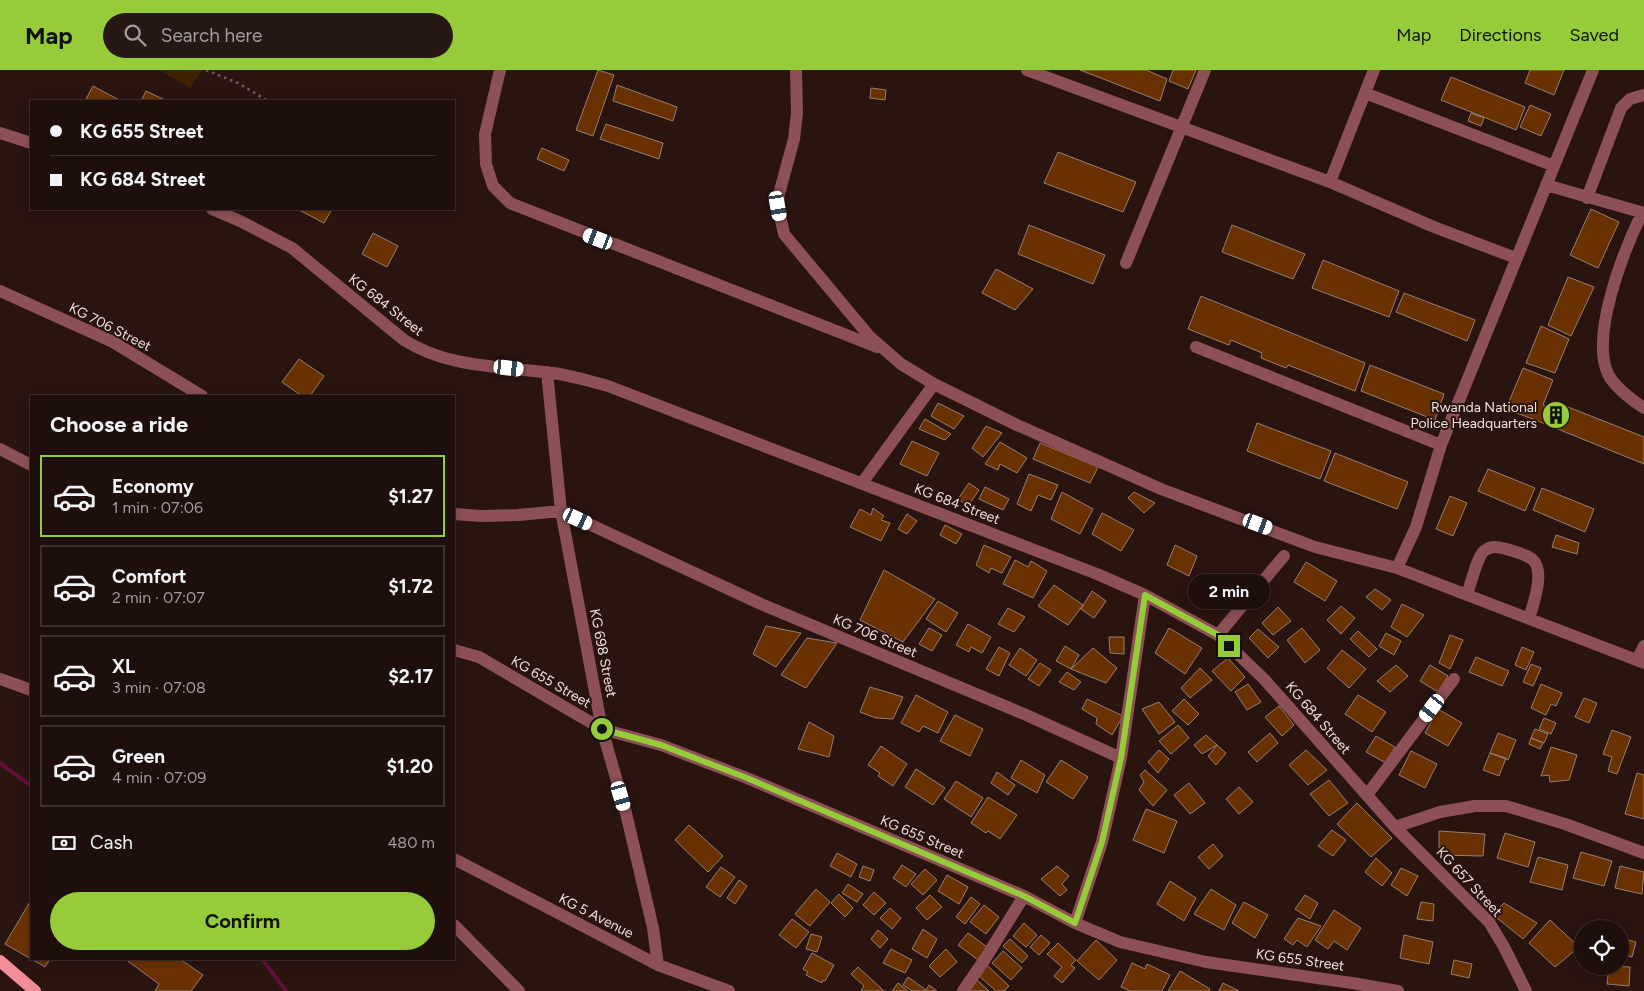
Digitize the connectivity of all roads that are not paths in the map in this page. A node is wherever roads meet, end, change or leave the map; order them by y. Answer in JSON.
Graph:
{"nodes":[{"id":1,"x":500,"y":70,"type":"edge"},
{"id":2,"x":796,"y":70,"type":"edge"},
{"id":3,"x":1027,"y":70,"type":"edge"},
{"id":4,"x":1205,"y":70,"type":"edge"},
{"id":5,"x":1374,"y":70,"type":"edge"},
{"id":6,"x":1593,"y":70,"type":"edge"},
{"id":7,"x":1364,"y":93,"type":"junction"},
{"id":8,"x":1644,"y":95,"type":"edge"},
{"id":9,"x":1182,"y":127,"type":"junction"},
{"id":10,"x":0,"y":133,"type":"edge"},
{"id":11,"x":30,"y":143,"type":"edge"},
{"id":12,"x":1554,"y":166,"type":"junction"},
{"id":13,"x":1330,"y":182,"type":"junction"},
{"id":14,"x":1546,"y":185,"type":"junction"},
{"id":15,"x":1587,"y":198,"type":"junction"},
{"id":16,"x":214,"y":210,"type":"edge"},
{"id":17,"x":1643,"y":213,"type":"edge"},
{"id":18,"x":1516,"y":258,"type":"junction"},
{"id":19,"x":1126,"y":263,"type":"dead end"},
{"id":20,"x":0,"y":291,"type":"edge"},
{"id":21,"x":1196,"y":347,"type":"dead end"},
{"id":22,"x":884,"y":350,"type":"junction"},
{"id":23,"x":547,"y":372,"type":"junction"},
{"id":24,"x":934,"y":384,"type":"junction"},
{"id":25,"x":200,"y":395,"type":"edge"},
{"id":26,"x":1644,"y":408,"type":"edge"},
{"id":27,"x":1441,"y":445,"type":"junction"},
{"id":28,"x":0,"y":449,"type":"edge"},
{"id":29,"x":30,"y":464,"type":"edge"},
{"id":30,"x":862,"y":483,"type":"junction"},
{"id":31,"x":561,"y":511,"type":"junction"},
{"id":32,"x":455,"y":514,"type":"edge"},
{"id":33,"x":1284,"y":556,"type":"dead end"},
{"id":34,"x":1397,"y":568,"type":"junction"},
{"id":35,"x":1467,"y":594,"type":"junction"},
{"id":36,"x":1145,"y":595,"type":"junction"},
{"id":37,"x":1529,"y":619,"type":"junction"},
{"id":38,"x":1218,"y":635,"type":"junction"},
{"id":39,"x":1644,"y":646,"type":"edge"},
{"id":40,"x":455,"y":650,"type":"edge"},
{"id":41,"x":1641,"y":662,"type":"edge"},
{"id":42,"x":0,"y":679,"type":"edge"},
{"id":43,"x":1454,"y":679,"type":"dead end"},
{"id":44,"x":30,"y":690,"type":"edge"},
{"id":45,"x":602,"y":729,"type":"junction"},
{"id":46,"x":1121,"y":758,"type":"junction"},
{"id":47,"x":1367,"y":795,"type":"junction"},
{"id":48,"x":1395,"y":827,"type":"junction"},
{"id":49,"x":1644,"y":853,"type":"edge"},
{"id":50,"x":455,"y":860,"type":"edge"},
{"id":51,"x":1024,"y":896,"type":"junction"},
{"id":52,"x":1075,"y":923,"type":"junction"},
{"id":53,"x":455,"y":926,"type":"edge"},
{"id":54,"x":0,"y":961,"type":"edge"},
{"id":55,"x":658,"y":965,"type":"junction"},
{"id":56,"x":35,"y":991,"type":"edge"},
{"id":57,"x":519,"y":991,"type":"edge"},
{"id":58,"x":729,"y":991,"type":"edge"},
{"id":59,"x":963,"y":991,"type":"edge"},
{"id":60,"x":1398,"y":991,"type":"edge"},
{"id":61,"x":1526,"y":991,"type":"edge"}],
"edges":[{"from":1,"to":22,"type":"street"},
{"from":2,"to":22,"type":"street"},
{"from":3,"to":9,"type":"street"},
{"from":4,"to":9,"type":"street"},
{"from":5,"to":7,"type":"street"},
{"from":6,"to":12,"type":"street"},
{"from":7,"to":12,"type":"street"},
{"from":7,"to":13,"type":"street"},
{"from":8,"to":15,"type":"street"},
{"from":9,"to":13,"type":"street"},
{"from":9,"to":19,"type":"street"},
{"from":10,"to":11,"type":"street"},
{"from":12,"to":14,"type":"street"},
{"from":13,"to":18,"type":"street"},
{"from":14,"to":15,"type":"street"},
{"from":14,"to":18,"type":"street"},
{"from":15,"to":17,"type":"street"},
{"from":16,"to":23,"type":"street","name":"KG 684 Street"},
{"from":17,"to":26,"type":"street"},
{"from":18,"to":27,"type":"street"},
{"from":20,"to":25,"type":"street","name":"KG 706 Street"},
{"from":21,"to":27,"type":"street"},
{"from":22,"to":24,"type":"street"},
{"from":23,"to":30,"type":"street","name":"KG 684 Street"},
{"from":23,"to":31,"type":"street","name":"KG 698 Street"},
{"from":24,"to":30,"type":"street"},
{"from":24,"to":34,"type":"street"},
{"from":27,"to":34,"type":"street"},
{"from":28,"to":29,"type":"street"},
{"from":30,"to":36,"type":"street","name":"KG 684 Street"},
{"from":31,"to":32,"type":"street"},
{"from":31,"to":45,"type":"street","name":"KG 698 Street"},
{"from":31,"to":46,"type":"street","name":"KG 706 Street"},
{"from":33,"to":38,"type":"street"},
{"from":34,"to":35,"type":"street"},
{"from":35,"to":37,"type":"street"},
{"from":35,"to":37,"type":"street"},
{"from":36,"to":38,"type":"street","name":"KG 684 Street"},
{"from":36,"to":46,"type":"street"},
{"from":37,"to":41,"type":"street"},
{"from":38,"to":47,"type":"street","name":"KG 684 Street"},
{"from":39,"to":41,"type":"street"},
{"from":40,"to":45,"type":"street","name":"KG 655 Street"},
{"from":42,"to":44,"type":"street"},
{"from":43,"to":47,"type":"street"},
{"from":45,"to":51,"type":"street","name":"KG 655 Street"},
{"from":45,"to":55,"type":"street","name":"KG 698 Street"},
{"from":46,"to":52,"type":"street"},
{"from":47,"to":48,"type":"street","name":"KG 684 Street"},
{"from":48,"to":49,"type":"street"},
{"from":48,"to":61,"type":"street","name":"KG 657 Street"},
{"from":50,"to":55,"type":"street","name":"KG 5 Avenue"},
{"from":51,"to":52,"type":"street","name":"KG 655 Street"},
{"from":51,"to":59,"type":"street"},
{"from":52,"to":60,"type":"street","name":"KG 655 Street"},
{"from":53,"to":57,"type":"street"},
{"from":54,"to":56,"type":"main road"},
{"from":55,"to":58,"type":"street","name":"KG 5 Avenue"}]}
